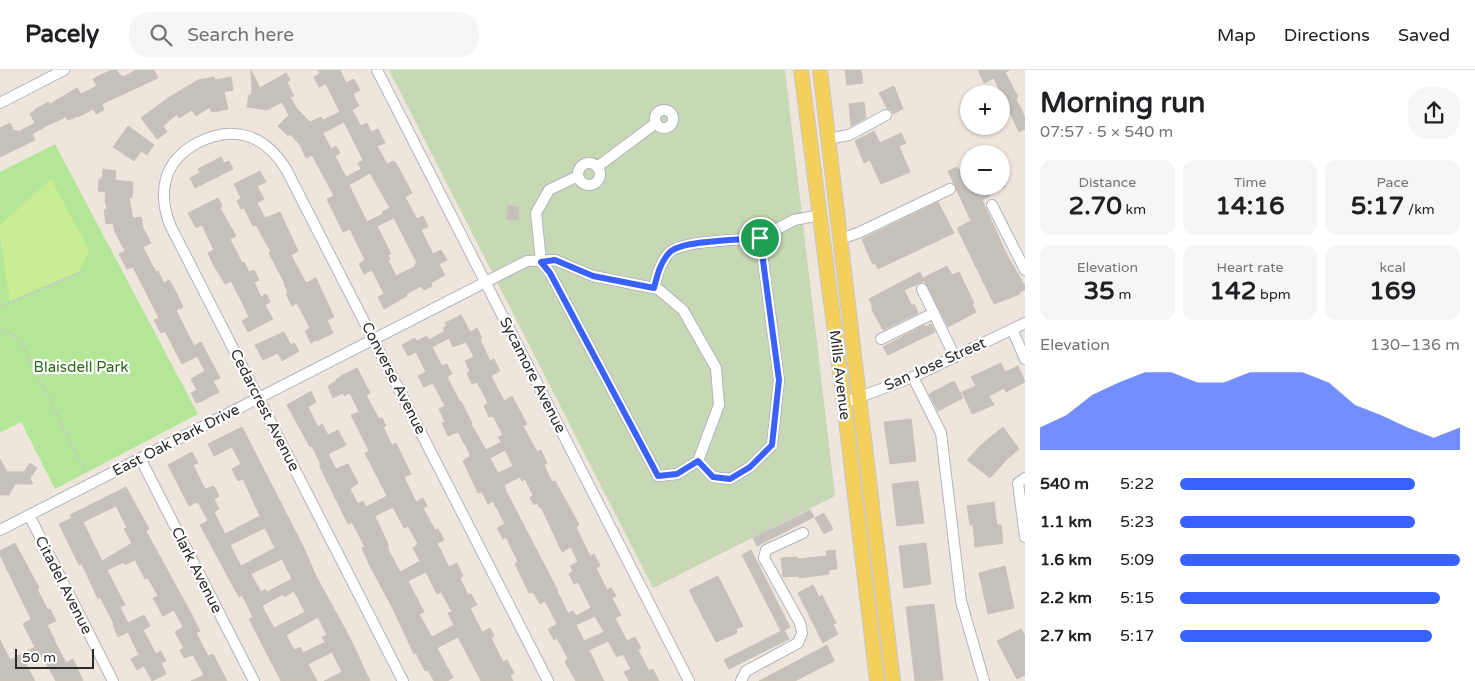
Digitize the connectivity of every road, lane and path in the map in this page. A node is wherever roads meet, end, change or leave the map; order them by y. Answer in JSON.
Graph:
{"nodes":[{"id":1,"x":64,"y":70,"type":"edge"},
{"id":2,"x":377,"y":70,"type":"edge"},
{"id":3,"x":801,"y":70,"type":"edge"},
{"id":4,"x":820,"y":70,"type":"edge"},
{"id":5,"x":0,"y":104,"type":"edge"},
{"id":6,"x":886,"y":116,"type":"dead end"},
{"id":7,"x":656,"y":123,"type":"dead end"},
{"id":8,"x":828,"y":139,"type":"junction"},
{"id":9,"x":198,"y":143,"type":"joint"},
{"id":10,"x":597,"y":167,"type":"junction"},
{"id":11,"x":578,"y":176,"type":"junction"},
{"id":12,"x":950,"y":189,"type":"dead end"},
{"id":13,"x":992,"y":205,"type":"dead end"},
{"id":14,"x":820,"y":215,"type":"junction"},
{"id":15,"x":760,"y":238,"type":"junction"},
{"id":16,"x":840,"y":239,"type":"junction"},
{"id":17,"x":541,"y":262,"type":"junction"},
{"id":18,"x":1025,"y":270,"type":"edge"},
{"id":19,"x":83,"y":272,"type":"dead end"},
{"id":20,"x":485,"y":282,"type":"junction"},
{"id":21,"x":654,"y":288,"type":"junction"},
{"id":22,"x":922,"y":290,"type":"dead end"},
{"id":23,"x":0,"y":307,"type":"edge"},
{"id":24,"x":934,"y":313,"type":"junction"},
{"id":25,"x":1025,"y":323,"type":"edge"},
{"id":26,"x":1012,"y":329,"type":"junction"},
{"id":27,"x":0,"y":330,"type":"edge"},
{"id":28,"x":373,"y":339,"type":"junction"},
{"id":29,"x":881,"y":339,"type":"dead end"},
{"id":30,"x":955,"y":357,"type":"junction"},
{"id":31,"x":1025,"y":359,"type":"edge"},
{"id":32,"x":913,"y":377,"type":"junction"},
{"id":33,"x":258,"y":397,"type":"junction"},
{"id":34,"x":860,"y":397,"type":"junction"},
{"id":35,"x":844,"y":402,"type":"junction"},
{"id":36,"x":140,"y":458,"type":"junction"},
{"id":37,"x":698,"y":461,"type":"junction"},
{"id":38,"x":86,"y":473,"type":"dead end"},
{"id":39,"x":1021,"y":481,"type":"edge"},
{"id":40,"x":29,"y":515,"type":"junction"},
{"id":41,"x":0,"y":530,"type":"edge"},
{"id":42,"x":803,"y":534,"type":"dead end"},
{"id":43,"x":1025,"y":536,"type":"edge"},
{"id":44,"x":113,"y":681,"type":"edge"},
{"id":45,"x":254,"y":681,"type":"edge"},
{"id":46,"x":403,"y":681,"type":"edge"},
{"id":47,"x":548,"y":681,"type":"edge"},
{"id":48,"x":689,"y":681,"type":"edge"},
{"id":49,"x":741,"y":681,"type":"edge"},
{"id":50,"x":877,"y":681,"type":"edge"},
{"id":51,"x":893,"y":681,"type":"edge"},
{"id":52,"x":984,"y":681,"type":"edge"}],
"edges":[{"from":1,"to":5,"type":"street"},
{"from":2,"to":20,"type":"street","name":"Sycamore Avenue"},
{"from":3,"to":14,"type":"main road","name":"Mills Avenue"},
{"from":4,"to":8,"type":"main road","name":"Mills Avenue"},
{"from":6,"to":8,"type":"street"},
{"from":7,"to":10,"type":"street"},
{"from":8,"to":16,"type":"main road","name":"Mills Avenue"},
{"from":9,"to":28,"type":"street","name":"Converse Avenue"},
{"from":9,"to":33,"type":"street","name":"Cedarcrest Avenue"},
{"from":10,"to":11,"type":"street"},
{"from":10,"to":11,"type":"street"},
{"from":11,"to":17,"type":"street"},
{"from":12,"to":16,"type":"street"},
{"from":13,"to":18,"type":"street"},
{"from":14,"to":15,"type":"street"},
{"from":14,"to":35,"type":"main road","name":"Mills Avenue"},
{"from":15,"to":21,"type":"street"},
{"from":15,"to":37,"type":"street"},
{"from":16,"to":34,"type":"main road","name":"Mills Avenue"},
{"from":17,"to":20,"type":"street","name":"East Oak Park Drive"},
{"from":17,"to":21,"type":"street","name":"East Oak Park Drive"},
{"from":17,"to":37,"type":"street"},
{"from":19,"to":23,"type":"path"},
{"from":20,"to":28,"type":"street","name":"East Oak Park Drive"},
{"from":20,"to":48,"type":"street","name":"Sycamore Avenue"},
{"from":21,"to":37,"type":"street"},
{"from":22,"to":24,"type":"street"},
{"from":24,"to":29,"type":"street"},
{"from":24,"to":30,"type":"street"},
{"from":25,"to":26,"type":"street","name":"San Jose Street"},
{"from":26,"to":30,"type":"street","name":"San Jose Street"},
{"from":26,"to":31,"type":"street"},
{"from":27,"to":38,"type":"path"},
{"from":28,"to":33,"type":"street","name":"East Oak Park Drive"},
{"from":28,"to":47,"type":"street","name":"Converse Avenue"},
{"from":30,"to":32,"type":"street","name":"San Jose Street"},
{"from":32,"to":34,"type":"street","name":"San Jose Street"},
{"from":32,"to":52,"type":"street"},
{"from":33,"to":36,"type":"street","name":"East Oak Park Drive"},
{"from":33,"to":46,"type":"street","name":"Cedarcrest Avenue"},
{"from":34,"to":35,"type":"street","name":"San Jose Street"},
{"from":34,"to":51,"type":"main road","name":"Mills Avenue"},
{"from":35,"to":50,"type":"main road","name":"Mills Avenue"},
{"from":36,"to":40,"type":"street","name":"East Oak Park Drive"},
{"from":36,"to":45,"type":"street","name":"Clark Avenue"},
{"from":39,"to":43,"type":"street"},
{"from":40,"to":41,"type":"street","name":"East Oak Park Drive"},
{"from":40,"to":44,"type":"street","name":"Citadel Avenue"},
{"from":42,"to":49,"type":"street"}]}
